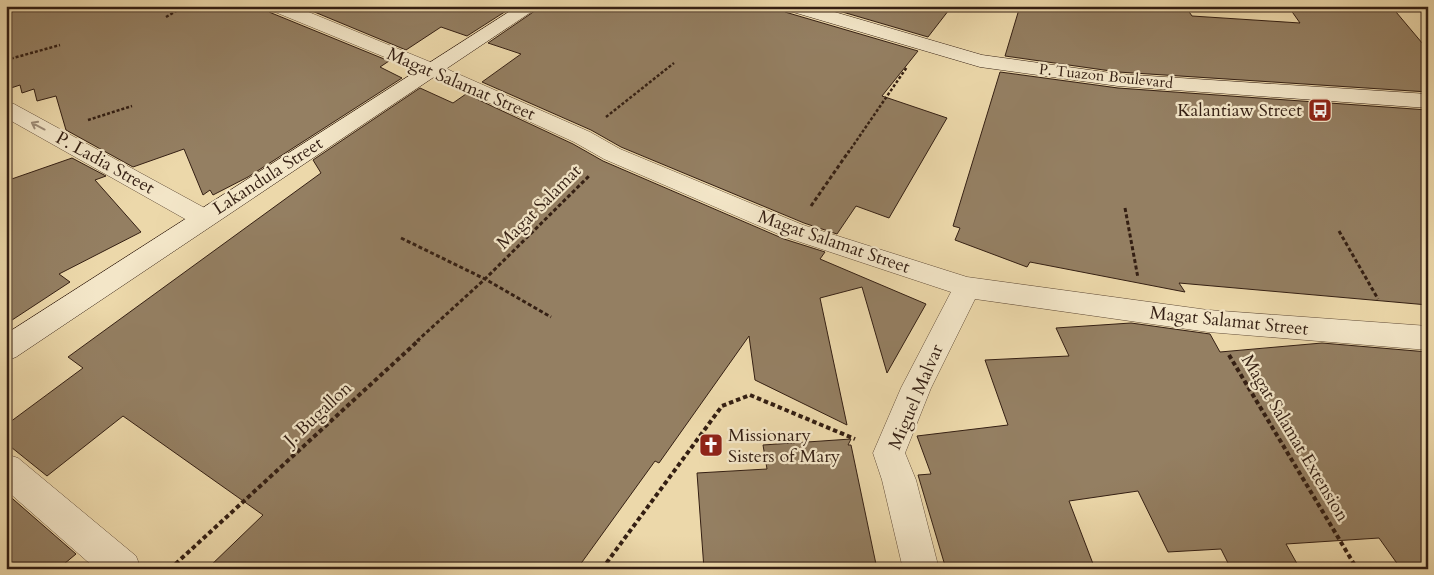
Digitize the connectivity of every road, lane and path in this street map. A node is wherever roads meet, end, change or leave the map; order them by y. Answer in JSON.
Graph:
{"nodes":[{"id":1,"x":185,"y":6,"type":"edge"},
{"id":2,"x":277,"y":6,"type":"edge"},
{"id":3,"x":531,"y":6,"type":"edge"},
{"id":4,"x":792,"y":6,"type":"edge"},
{"id":5,"x":166,"y":16,"type":"dead end"},
{"id":6,"x":60,"y":45,"type":"dead end"},
{"id":7,"x":922,"y":46,"type":"junction"},
{"id":8,"x":6,"y":60,"type":"edge"},
{"id":9,"x":674,"y":63,"type":"dead end"},
{"id":10,"x":433,"y":70,"type":"junction"},
{"id":11,"x":1428,"y":101,"type":"edge"},
{"id":12,"x":6,"y":109,"type":"edge"},
{"id":13,"x":582,"y":137,"type":"junction"},
{"id":14,"x":612,"y":154,"type":"junction"},
{"id":15,"x":1125,"y":208,"type":"dead end"},
{"id":16,"x":203,"y":218,"type":"junction"},
{"id":17,"x":794,"y":231,"type":"junction"},
{"id":18,"x":1339,"y":232,"type":"dead end"},
{"id":19,"x":401,"y":238,"type":"dead end"},
{"id":20,"x":485,"y":279,"type":"junction"},
{"id":21,"x":968,"y":287,"type":"junction"},
{"id":22,"x":1144,"y":313,"type":"junction"},
{"id":23,"x":551,"y":318,"type":"dead end"},
{"id":24,"x":1208,"y":320,"type":"junction"},
{"id":25,"x":1400,"y":337,"type":"junction"},
{"id":26,"x":1428,"y":338,"type":"edge"},
{"id":27,"x":6,"y":349,"type":"edge"},
{"id":28,"x":889,"y":453,"type":"junction"},
{"id":29,"x":6,"y":469,"type":"edge"},
{"id":30,"x":123,"y":569,"type":"edge"},
{"id":31,"x":170,"y":569,"type":"edge"},
{"id":32,"x":602,"y":569,"type":"edge"},
{"id":33,"x":921,"y":569,"type":"edge"},
{"id":34,"x":1357,"y":569,"type":"edge"}],
"edges":[{"from":1,"to":5,"type":"path"},
{"from":2,"to":10,"type":"street","name":"Magat Salamat Street"},
{"from":3,"to":10,"type":"street","name":"Lakandula Street"},
{"from":4,"to":7,"type":"street","name":"P. Tuazon Boulevard"},
{"from":6,"to":8,"type":"path"},
{"from":7,"to":11,"type":"street","name":"P. Tuazon Boulevard"},
{"from":7,"to":17,"type":"path"},
{"from":9,"to":13,"type":"path"},
{"from":10,"to":13,"type":"street","name":"Magat Salamat Street"},
{"from":10,"to":16,"type":"street","name":"Lakandula Street"},
{"from":16,"to":12,"type":"street","name":"P. Ladia Street","one_way":true},
{"from":13,"to":14,"type":"street","name":"Magat Salamat Street"},
{"from":14,"to":17,"type":"street","name":"Magat Salamat Street"},
{"from":14,"to":20,"type":"path","name":"Magat Salamat"},
{"from":15,"to":22,"type":"path"},
{"from":16,"to":27,"type":"street","name":"Lakandula Street"},
{"from":17,"to":21,"type":"street","name":"Magat Salamat Street"},
{"from":18,"to":25,"type":"path"},
{"from":19,"to":20,"type":"path"},
{"from":20,"to":23,"type":"path"},
{"from":20,"to":31,"type":"path","name":"J. Bugallon"},
{"from":21,"to":22,"type":"street","name":"Magat Salamat Street"},
{"from":21,"to":28,"type":"street","name":"Miguel Malvar"},
{"from":22,"to":24,"type":"street","name":"Magat Salamat Street"},
{"from":24,"to":25,"type":"street","name":"Magat Salamat Street"},
{"from":24,"to":34,"type":"path","name":"Magat Salamat Extension"},
{"from":25,"to":26,"type":"street","name":"Magat Salamat Street"},
{"from":28,"to":32,"type":"path"},
{"from":28,"to":33,"type":"street","name":"Miguel Malvar"},
{"from":29,"to":30,"type":"street"}]}
